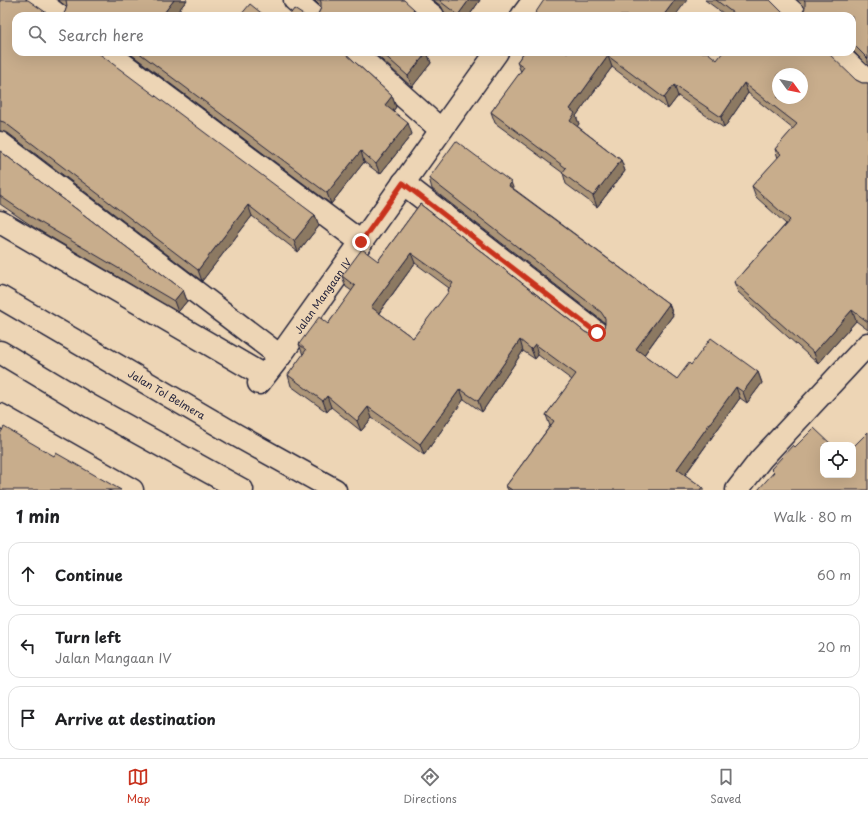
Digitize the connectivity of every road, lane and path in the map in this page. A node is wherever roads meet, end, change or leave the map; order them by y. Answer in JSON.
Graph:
{"nodes":[{"id":1,"x":38,"y":0,"type":"edge"},
{"id":2,"x":295,"y":0,"type":"edge"},
{"id":3,"x":413,"y":0,"type":"edge"},
{"id":4,"x":534,"y":0,"type":"edge"},
{"id":5,"x":779,"y":0,"type":"edge"},
{"id":6,"x":54,"y":12,"type":"edge"},
{"id":7,"x":308,"y":12,"type":"edge"},
{"id":8,"x":428,"y":12,"type":"edge"},
{"id":9,"x":525,"y":12,"type":"edge"},
{"id":10,"x":792,"y":12,"type":"edge"},
{"id":11,"x":112,"y":56,"type":"edge"},
{"id":12,"x":358,"y":56,"type":"edge"},
{"id":13,"x":488,"y":56,"type":"edge"},
{"id":14,"x":840,"y":56,"type":"edge"},
{"id":15,"x":868,"y":82,"type":"edge"},
{"id":16,"x":441,"y":130,"type":"junction"},
{"id":17,"x":0,"y":143,"type":"edge"},
{"id":18,"x":403,"y":183,"type":"junction"},
{"id":19,"x":0,"y":222,"type":"edge"},
{"id":20,"x":361,"y":242,"type":"junction"},
{"id":21,"x":0,"y":297,"type":"edge"},
{"id":22,"x":597,"y":333,"type":"edge"},
{"id":23,"x":868,"y":344,"type":"edge"},
{"id":24,"x":0,"y":352,"type":"edge"},
{"id":25,"x":280,"y":356,"type":"junction"},
{"id":26,"x":0,"y":415,"type":"edge"},
{"id":27,"x":132,"y":490,"type":"edge"},
{"id":28,"x":242,"y":490,"type":"edge"},
{"id":29,"x":335,"y":490,"type":"edge"},
{"id":30,"x":737,"y":490,"type":"edge"}],
"edges":[{"from":1,"to":6,"type":"main road"},
{"from":2,"to":7,"type":"main road"},
{"from":3,"to":8,"type":"main road"},
{"from":4,"to":9,"type":"main road"},
{"from":5,"to":10,"type":"main road"},
{"from":11,"to":20,"type":"main road"},
{"from":12,"to":16,"type":"main road"},
{"from":13,"to":16,"type":"main road","name":"Jalan Mangaan IV"},
{"from":14,"to":15,"type":"main road"},
{"from":16,"to":18,"type":"main road","name":"Jalan Mangaan IV"},
{"from":17,"to":25,"type":"main road"},
{"from":18,"to":20,"type":"main road","name":"Jalan Mangaan IV"},
{"from":18,"to":22,"type":"main road"},
{"from":19,"to":25,"type":"main road","name":"Jalan Mangaan IV"},
{"from":20,"to":25,"type":"main road","name":"Jalan Mangaan IV"},
{"from":21,"to":29,"type":"main road","name":"Jalan Tol Belmera"},
{"from":23,"to":30,"type":"main road"},
{"from":24,"to":28,"type":"main road"},
{"from":26,"to":27,"type":"main road"}]}
